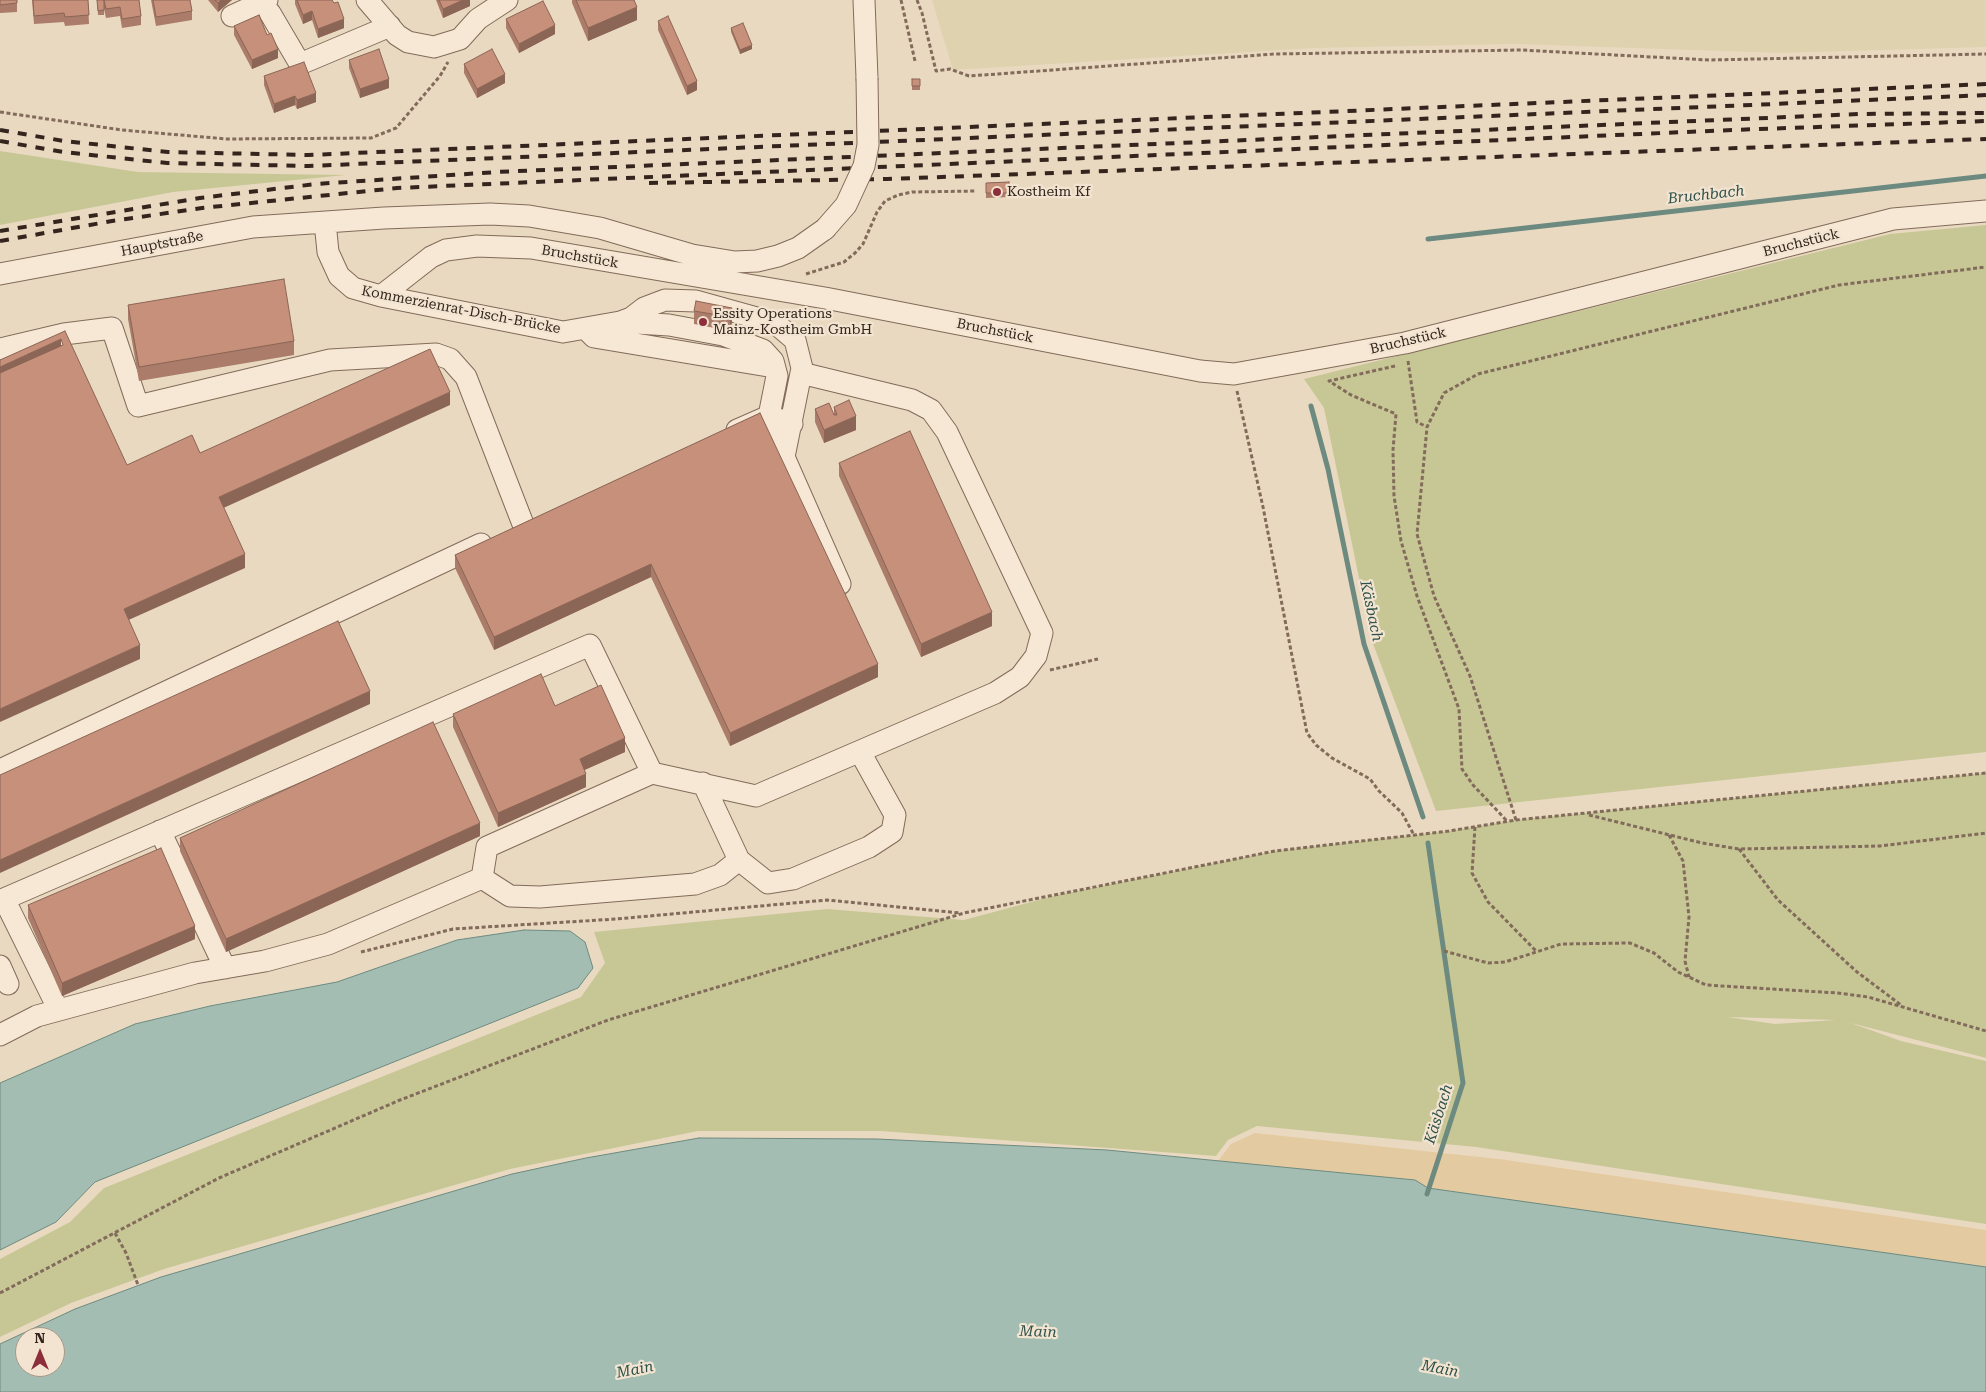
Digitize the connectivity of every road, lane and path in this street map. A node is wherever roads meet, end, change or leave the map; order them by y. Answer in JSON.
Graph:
{"nodes":[{"id":1,"x":368,"y":0,"type":"edge"},
{"id":2,"x":507,"y":0,"type":"edge"},
{"id":3,"x":864,"y":0,"type":"edge"},
{"id":4,"x":901,"y":0,"type":"edge"},
{"id":5,"x":917,"y":0,"type":"edge"},
{"id":6,"x":268,"y":7,"type":"edge"},
{"id":7,"x":232,"y":16,"type":"dead end"},
{"id":8,"x":390,"y":26,"type":"junction"},
{"id":9,"x":460,"y":39,"type":"junction"},
{"id":10,"x":1986,"y":54,"type":"edge"},
{"id":11,"x":915,"y":61,"type":"dead end"},
{"id":12,"x":0,"y":112,"type":"edge"},
{"id":13,"x":976,"y":191,"type":"dead end"},
{"id":14,"x":1986,"y":212,"type":"edge"},
{"id":15,"x":325,"y":222,"type":"junction"},
{"id":16,"x":1986,"y":267,"type":"edge"},
{"id":17,"x":0,"y":274,"type":"edge"},
{"id":18,"x":785,"y":293,"type":"junction"},
{"id":19,"x":381,"y":296,"type":"junction"},
{"id":20,"x":620,"y":322,"type":"junction"},
{"id":21,"x":586,"y":329,"type":"junction"},
{"id":22,"x":0,"y":349,"type":"edge"},
{"id":23,"x":1407,"y":353,"type":"junction"},
{"id":24,"x":774,"y":367,"type":"junction"},
{"id":25,"x":801,"y":373,"type":"junction"},
{"id":26,"x":1234,"y":374,"type":"junction"},
{"id":27,"x":769,"y":416,"type":"junction"},
{"id":28,"x":792,"y":424,"type":"junction"},
{"id":29,"x":1427,"y":427,"type":"junction"},
{"id":30,"x":714,"y":440,"type":"edge"},
{"id":31,"x":784,"y":457,"type":"junction"},
{"id":32,"x":840,"y":584,"type":"edge"},
{"id":33,"x":1098,"y":659,"type":"dead end"},
{"id":34,"x":1049,"y":670,"type":"dead end"},
{"id":35,"x":860,"y":752,"type":"junction"},
{"id":36,"x":0,"y":770,"type":"edge"},
{"id":37,"x":652,"y":773,"type":"junction"},
{"id":38,"x":1986,"y":773,"type":"edge"},
{"id":39,"x":703,"y":783,"type":"junction"},
{"id":40,"x":1586,"y":814,"type":"junction"},
{"id":41,"x":1516,"y":820,"type":"junction"},
{"id":42,"x":1507,"y":821,"type":"junction"},
{"id":43,"x":1474,"y":827,"type":"junction"},
{"id":44,"x":160,"y":831,"type":"junction"},
{"id":45,"x":1986,"y":833,"type":"edge"},
{"id":46,"x":1412,"y":835,"type":"junction"},
{"id":47,"x":1669,"y":835,"type":"junction"},
{"id":48,"x":1738,"y":848,"type":"junction"},
{"id":49,"x":739,"y":860,"type":"junction"},
{"id":50,"x":482,"y":878,"type":"junction"},
{"id":51,"x":964,"y":913,"type":"junction"},
{"id":52,"x":1444,"y":951,"type":"dead end"},
{"id":53,"x":1536,"y":951,"type":"junction"},
{"id":54,"x":356,"y":953,"type":"dead end"},
{"id":55,"x":224,"y":968,"type":"junction"},
{"id":56,"x":1689,"y":976,"type":"junction"},
{"id":57,"x":53,"y":998,"type":"dead end"},
{"id":58,"x":1902,"y":1006,"type":"junction"},
{"id":59,"x":1986,"y":1031,"type":"edge"},
{"id":60,"x":0,"y":1035,"type":"edge"},
{"id":61,"x":115,"y":1233,"type":"junction"},
{"id":62,"x":138,"y":1285,"type":"dead end"},
{"id":63,"x":0,"y":1293,"type":"edge"}],
"edges":[{"from":1,"to":8,"type":"street"},
{"from":2,"to":9,"type":"street"},
{"from":3,"to":15,"type":"street","bridge":true},
{"from":4,"to":11,"type":"path"},
{"from":5,"to":10,"type":"path"},
{"from":6,"to":7,"type":"street"},
{"from":6,"to":8,"type":"street"},
{"from":8,"to":9,"type":"street"},
{"from":9,"to":12,"type":"path"},
{"from":13,"to":18,"type":"path"},
{"from":14,"to":23,"type":"street","name":"Bruchstück"},
{"from":15,"to":17,"type":"street","name":"Hauptstraße"},
{"from":15,"to":19,"type":"street","name":"Kommerzienrat-Disch-Brücke"},
{"from":16,"to":29,"type":"path"},
{"from":18,"to":19,"type":"street","name":"Bruchstück"},
{"from":18,"to":26,"type":"street","name":"Bruchstück"},
{"from":19,"to":21,"type":"street","name":"Kommerzienrat-Disch-Brücke"},
{"from":20,"to":21,"type":"street","name":"Kommerzienrat-Disch-Brücke"},
{"from":20,"to":24,"type":"street"},
{"from":20,"to":25,"type":"street"},
{"from":21,"to":24,"type":"street"},
{"from":22,"to":36,"type":"street"},
{"from":23,"to":26,"type":"street","name":"Bruchstück"},
{"from":23,"to":29,"type":"path"},
{"from":23,"to":42,"type":"path"},
{"from":24,"to":27,"type":"street"},
{"from":25,"to":28,"type":"street"},
{"from":25,"to":35,"type":"street"},
{"from":26,"to":46,"type":"path"},
{"from":27,"to":28,"type":"street"},
{"from":27,"to":30,"type":"street"},
{"from":27,"to":31,"type":"street"},
{"from":28,"to":31,"type":"street"},
{"from":29,"to":41,"type":"path"},
{"from":31,"to":32,"type":"street"},
{"from":33,"to":34,"type":"path"},
{"from":35,"to":39,"type":"street"},
{"from":35,"to":49,"type":"street"},
{"from":37,"to":39,"type":"street"},
{"from":37,"to":44,"type":"street"},
{"from":37,"to":50,"type":"street"},
{"from":38,"to":40,"type":"path"},
{"from":39,"to":49,"type":"street"},
{"from":40,"to":41,"type":"path"},
{"from":40,"to":47,"type":"path"},
{"from":41,"to":42,"type":"path"},
{"from":42,"to":43,"type":"path"},
{"from":43,"to":46,"type":"path"},
{"from":43,"to":53,"type":"path"},
{"from":44,"to":55,"type":"street"},
{"from":44,"to":57,"type":"street"},
{"from":45,"to":48,"type":"path"},
{"from":46,"to":51,"type":"path"},
{"from":47,"to":48,"type":"path"},
{"from":47,"to":56,"type":"path"},
{"from":48,"to":58,"type":"path"},
{"from":49,"to":50,"type":"street"},
{"from":50,"to":55,"type":"street"},
{"from":51,"to":54,"type":"path"},
{"from":51,"to":61,"type":"path"},
{"from":52,"to":53,"type":"path"},
{"from":53,"to":56,"type":"path"},
{"from":55,"to":60,"type":"street"},
{"from":56,"to":58,"type":"path"},
{"from":58,"to":59,"type":"path"},
{"from":61,"to":62,"type":"path"},
{"from":61,"to":63,"type":"path"}]}
